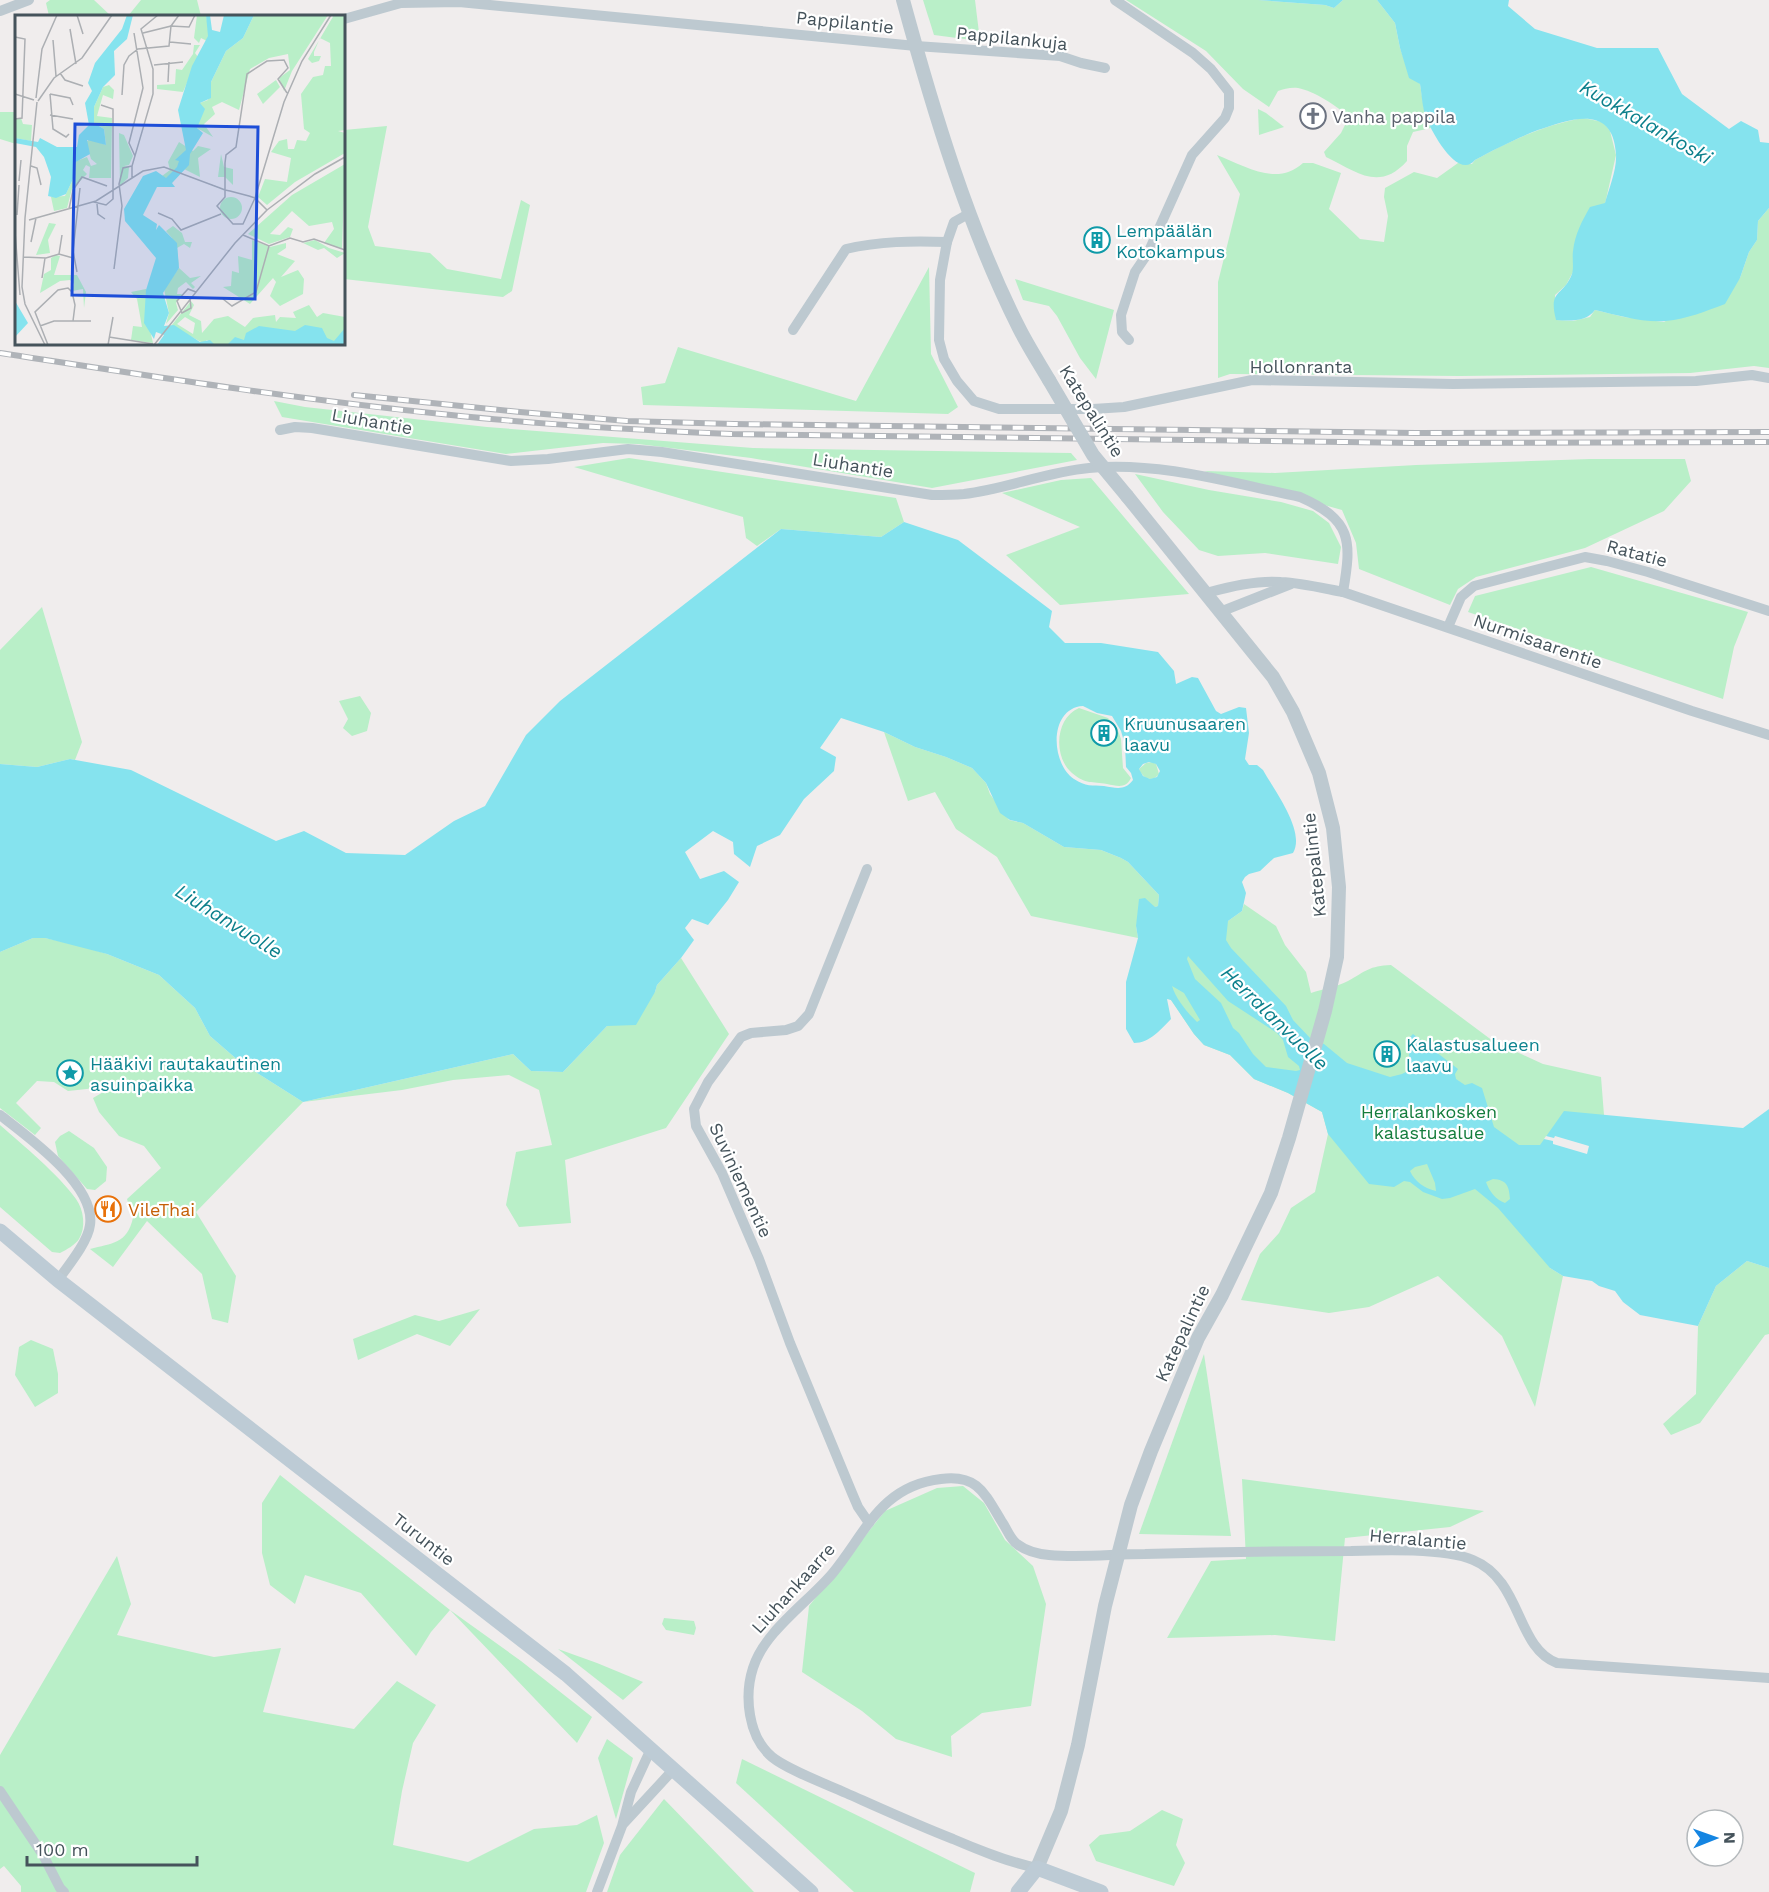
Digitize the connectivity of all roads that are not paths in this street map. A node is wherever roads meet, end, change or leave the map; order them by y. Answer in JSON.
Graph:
{"nodes":[{"id":1,"x":29,"y":0,"type":"edge"},
{"id":2,"x":903,"y":0,"type":"edge"},
{"id":3,"x":1115,"y":0,"type":"edge"},
{"id":4,"x":386,"y":3,"type":"edge"},
{"id":5,"x":0,"y":12,"type":"edge"},
{"id":6,"x":345,"y":19,"type":"edge"},
{"id":7,"x":916,"y":46,"type":"junction"},
{"id":8,"x":1105,"y":68,"type":"dead end"},
{"id":9,"x":970,"y":213,"type":"junction"},
{"id":10,"x":946,"y":242,"type":"junction"},
{"id":11,"x":794,"y":330,"type":"dead end"},
{"id":12,"x":1129,"y":339,"type":"dead end"},
{"id":13,"x":1769,"y":378,"type":"edge"},
{"id":14,"x":280,"y":430,"type":"dead end"},
{"id":15,"x":1294,"y":583,"type":"junction"},
{"id":16,"x":1343,"y":592,"type":"junction"},
{"id":17,"x":1206,"y":593,"type":"junction"},
{"id":18,"x":1769,"y":611,"type":"edge"},
{"id":19,"x":1220,"y":612,"type":"junction"},
{"id":20,"x":1448,"y":627,"type":"junction"},
{"id":21,"x":1769,"y":735,"type":"edge"},
{"id":22,"x":867,"y":869,"type":"dead end"},
{"id":23,"x":0,"y":1115,"type":"edge"},
{"id":24,"x":0,"y":1231,"type":"edge"},
{"id":25,"x":58,"y":1281,"type":"junction"},
{"id":26,"x":869,"y":1523,"type":"junction"},
{"id":27,"x":1118,"y":1554,"type":"junction"},
{"id":28,"x":1769,"y":1678,"type":"edge"},
{"id":29,"x":650,"y":1751,"type":"junction"},
{"id":30,"x":673,"y":1770,"type":"junction"},
{"id":31,"x":0,"y":1791,"type":"edge"},
{"id":32,"x":622,"y":1826,"type":"junction"},
{"id":33,"x":1037,"y":1868,"type":"junction"},
{"id":34,"x":64,"y":1892,"type":"edge"},
{"id":35,"x":597,"y":1892,"type":"edge"},
{"id":36,"x":811,"y":1892,"type":"edge"},
{"id":37,"x":1018,"y":1892,"type":"edge"},
{"id":38,"x":1101,"y":1892,"type":"edge"}],
"edges":[{"from":1,"to":5,"type":"street"},
{"from":2,"to":7,"type":"street","name":"Katepalintie"},
{"from":3,"to":12,"type":"street"},
{"from":4,"to":6,"type":"street","name":"Pappilantie"},
{"from":4,"to":7,"type":"street","name":"Pappilantie"},
{"from":7,"to":8,"type":"street","name":"Pappilankuja"},
{"from":7,"to":9,"type":"street","name":"Katepalintie"},
{"from":9,"to":10,"type":"street","name":"Hollonranta"},
{"from":9,"to":17,"type":"street","name":"Katepalintie","bridge":true},
{"from":10,"to":11,"type":"street"},
{"from":10,"to":13,"type":"street","name":"Hollonranta"},
{"from":14,"to":16,"type":"street","name":"Liuhantie"},
{"from":15,"to":16,"type":"street","name":"Nurmisaarentie"},
{"from":15,"to":17,"type":"street","name":"Nurmisaarentie"},
{"from":15,"to":19,"type":"street"},
{"from":16,"to":20,"type":"street","name":"Nurmisaarentie"},
{"from":17,"to":19,"type":"street","name":"Katepalintie"},
{"from":18,"to":20,"type":"street","name":"Ratatie"},
{"from":19,"to":27,"type":"street","name":"Katepalintie"},
{"from":20,"to":21,"type":"street","name":"Nurmisaarentie"},
{"from":22,"to":26,"type":"street","name":"Suviniementie"},
{"from":23,"to":25,"type":"street"},
{"from":24,"to":25,"type":"main road","name":"Turuntie"},
{"from":25,"to":29,"type":"main road","name":"Turuntie"},
{"from":26,"to":27,"type":"street","name":"Liuhankaarre"},
{"from":26,"to":33,"type":"street","name":"Liuhankaarre"},
{"from":27,"to":28,"type":"street","name":"Herralantie"},
{"from":27,"to":33,"type":"street","name":"Katepalintie"},
{"from":29,"to":30,"type":"main road","name":"Turuntie"},
{"from":29,"to":32,"type":"street"},
{"from":30,"to":32,"type":"street"},
{"from":30,"to":36,"type":"main road","name":"Turuntie"},
{"from":31,"to":34,"type":"street"},
{"from":32,"to":35,"type":"street"},
{"from":33,"to":37,"type":"main road","name":"Katepalintie"},
{"from":33,"to":38,"type":"main road"}]}
